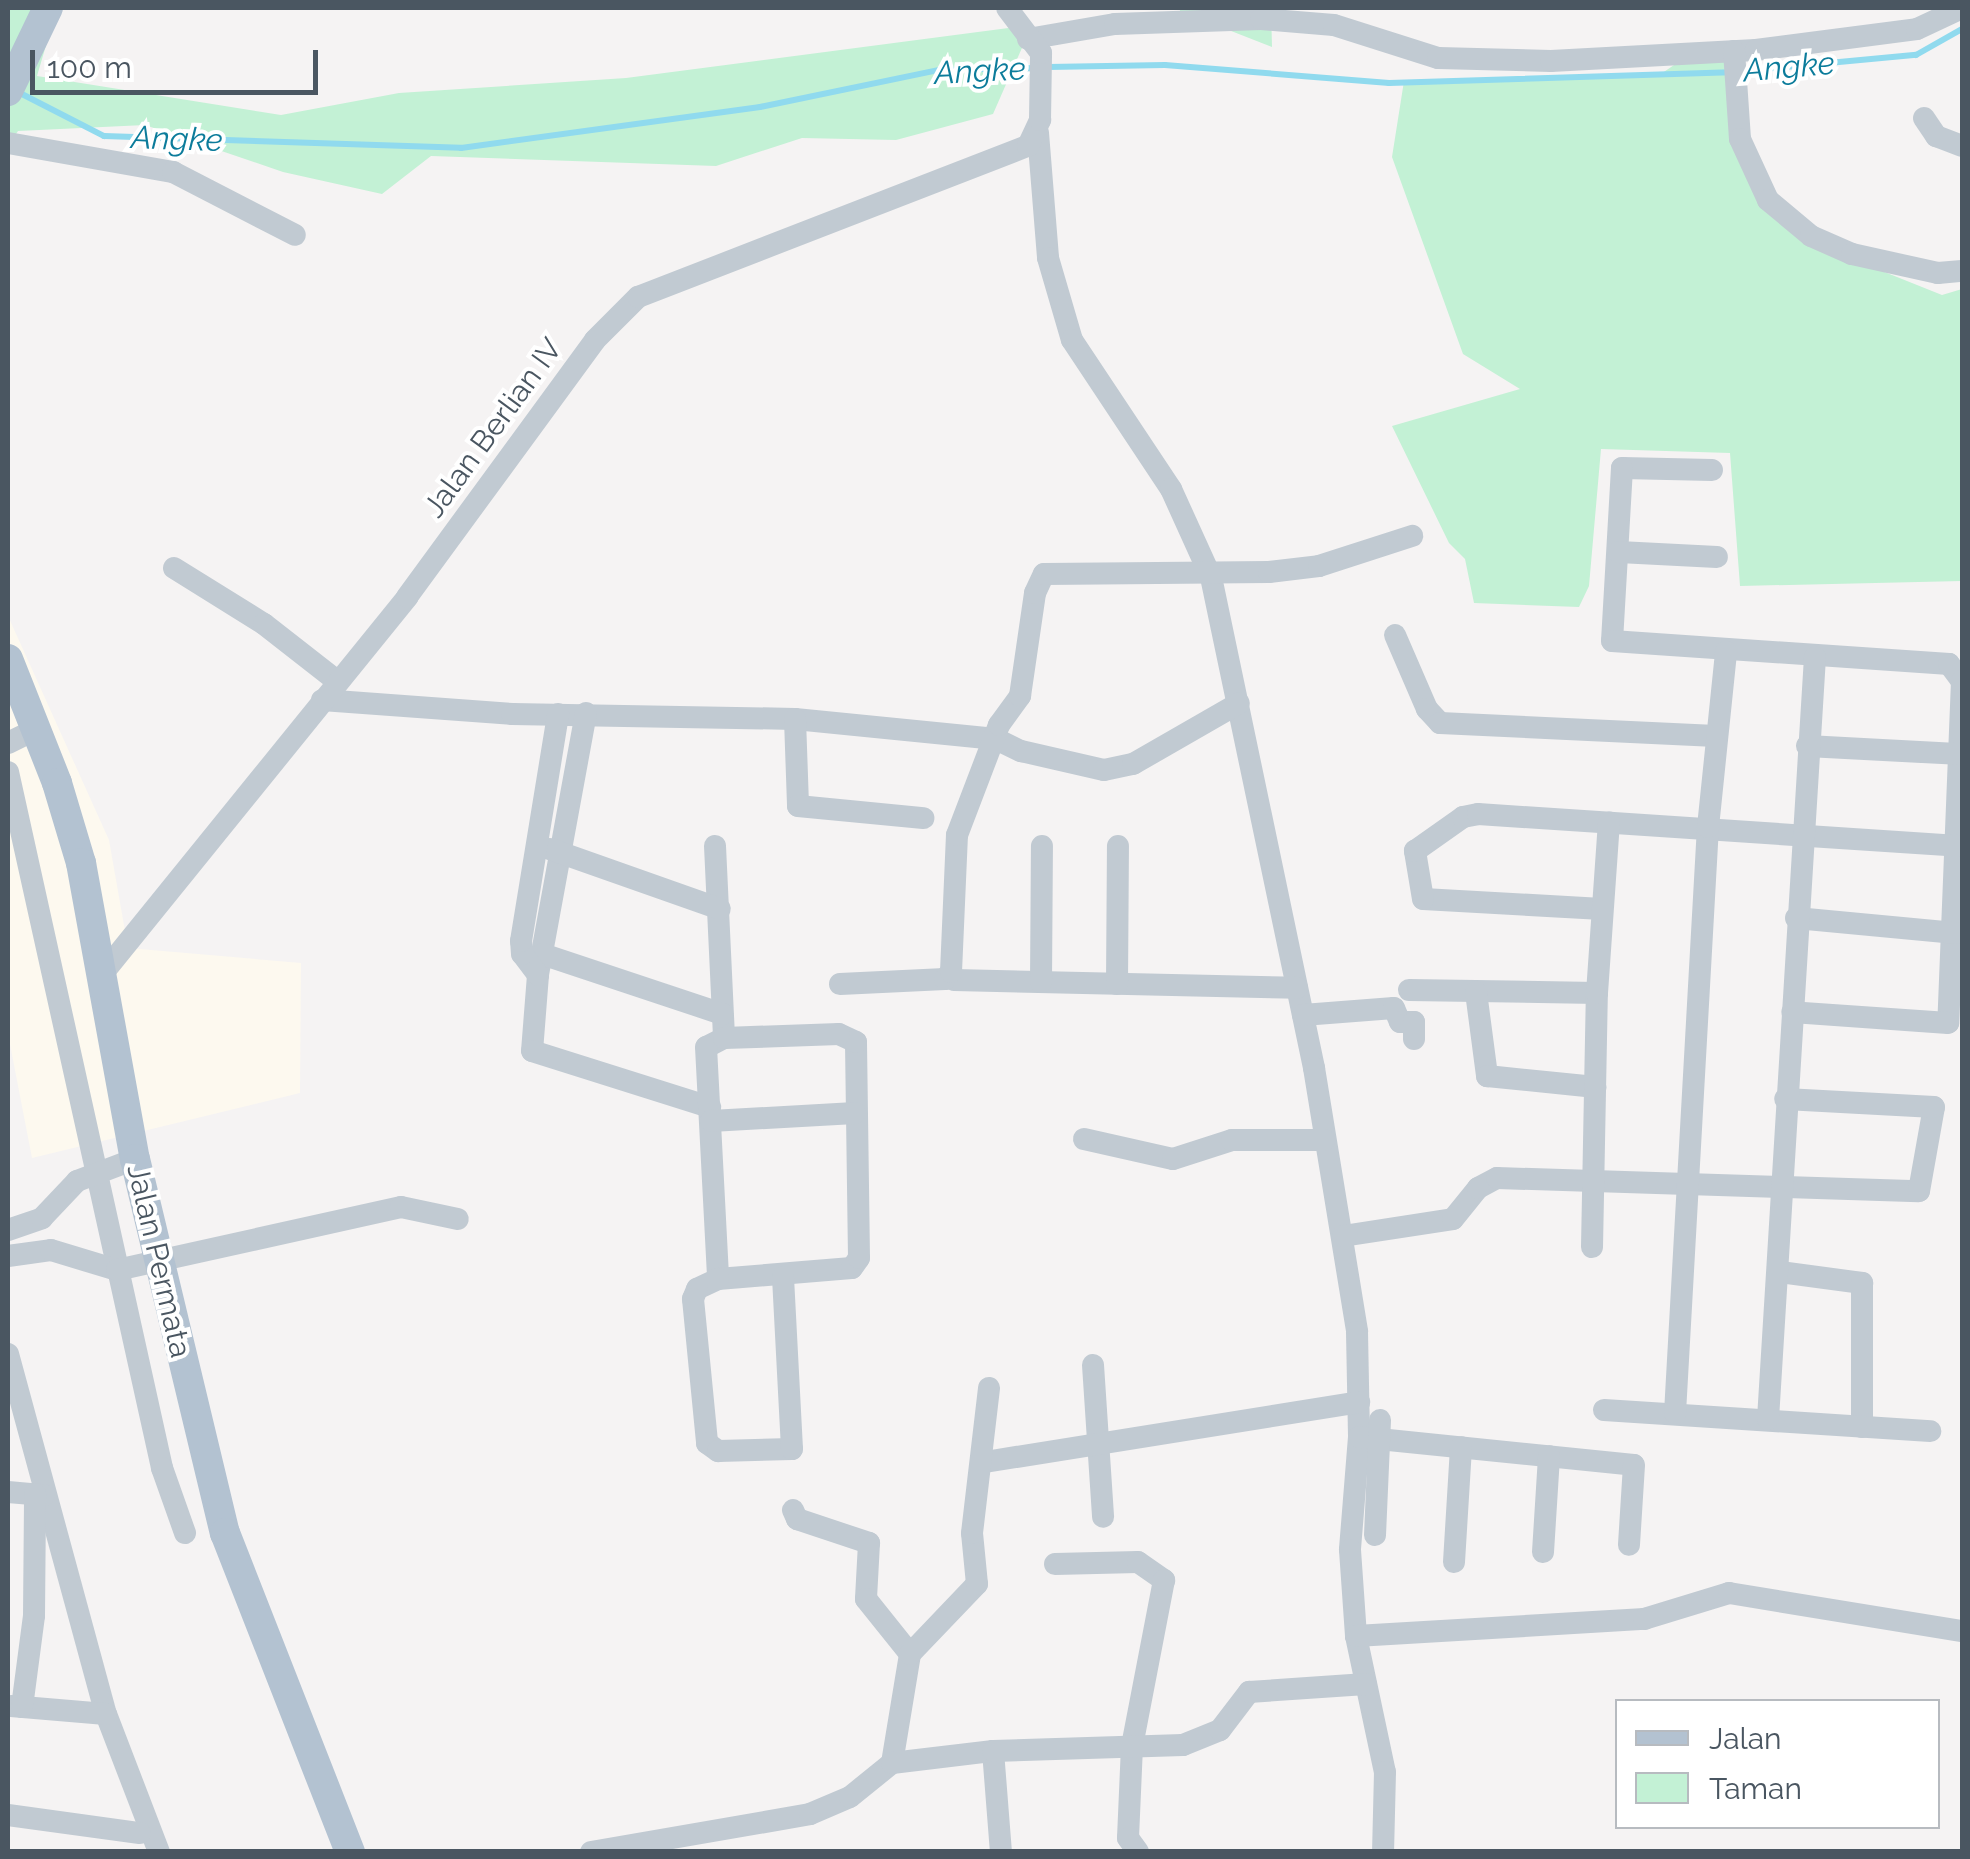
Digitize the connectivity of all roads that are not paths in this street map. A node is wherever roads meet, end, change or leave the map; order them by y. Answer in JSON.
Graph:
{"nodes":[{"id":1,"x":48,"y":8,"type":"edge"},
{"id":2,"x":1007,"y":8,"type":"edge"},
{"id":3,"x":1962,"y":8,"type":"edge"},
{"id":4,"x":1035,"y":46,"type":"junction"},
{"id":5,"x":1734,"y":60,"type":"junction"},
{"id":6,"x":11,"y":82,"type":"edge"},
{"id":7,"x":1924,"y":118,"type":"dead end"},
{"id":8,"x":1038,"y":133,"type":"junction"},
{"id":9,"x":8,"y":143,"type":"edge"},
{"id":10,"x":1962,"y":146,"type":"edge"},
{"id":11,"x":295,"y":235,"type":"dead end"},
{"id":12,"x":1962,"y":271,"type":"edge"},
{"id":13,"x":1712,"y":470,"type":"dead end"},
{"id":14,"x":1412,"y":536,"type":"dead end"},
{"id":15,"x":1619,"y":552,"type":"junction"},
{"id":16,"x":1717,"y":557,"type":"dead end"},
{"id":17,"x":174,"y":568,"type":"dead end"},
{"id":18,"x":1211,"y":577,"type":"junction"},
{"id":19,"x":1396,"y":635,"type":"dead end"},
{"id":20,"x":1726,"y":652,"type":"junction"},
{"id":21,"x":1815,"y":656,"type":"junction"},
{"id":22,"x":8,"y":659,"type":"edge"},
{"id":23,"x":337,"y":681,"type":"junction"},
{"id":24,"x":322,"y":700,"type":"junction"},
{"id":25,"x":1239,"y":703,"type":"junction"},
{"id":26,"x":586,"y":713,"type":"junction"},
{"id":27,"x":558,"y":714,"type":"junction"},
{"id":28,"x":795,"y":719,"type":"junction"},
{"id":29,"x":37,"y":729,"type":"junction"},
{"id":30,"x":1716,"y":736,"type":"junction"},
{"id":31,"x":996,"y":739,"type":"junction"},
{"id":32,"x":8,"y":742,"type":"edge"},
{"id":33,"x":1807,"y":746,"type":"junction"},
{"id":34,"x":1962,"y":754,"type":"edge"},
{"id":35,"x":8,"y":772,"type":"edge"},
{"id":36,"x":923,"y":818,"type":"dead end"},
{"id":37,"x":1609,"y":822,"type":"junction"},
{"id":38,"x":1708,"y":828,"type":"junction"},
{"id":39,"x":1801,"y":832,"type":"junction"},
{"id":40,"x":968,"y":845,"type":"dead end"},
{"id":41,"x":1960,"y":845,"type":"edge"},
{"id":42,"x":536,"y":846,"type":"junction"},
{"id":43,"x":715,"y":846,"type":"dead end"},
{"id":44,"x":1042,"y":846,"type":"dead end"},
{"id":45,"x":1118,"y":846,"type":"dead end"},
{"id":46,"x":563,"y":854,"type":"junction"},
{"id":47,"x":720,"y":908,"type":"junction"},
{"id":48,"x":1602,"y":909,"type":"junction"},
{"id":49,"x":1796,"y":918,"type":"junction"},
{"id":50,"x":1955,"y":933,"type":"junction"},
{"id":51,"x":540,"y":965,"type":"junction"},
{"id":52,"x":102,"y":972,"type":"junction"},
{"id":53,"x":1041,"y":982,"type":"junction"},
{"id":54,"x":840,"y":984,"type":"dead end"},
{"id":55,"x":1117,"y":984,"type":"junction"},
{"id":56,"x":1297,"y":988,"type":"junction"},
{"id":57,"x":1410,"y":990,"type":"dead end"},
{"id":58,"x":1476,"y":992,"type":"junction"},
{"id":59,"x":1597,"y":994,"type":"junction"},
{"id":60,"x":1792,"y":1012,"type":"junction"},
{"id":61,"x":1303,"y":1015,"type":"junction"},
{"id":62,"x":66,"y":1023,"type":"junction"},
{"id":63,"x":113,"y":1025,"type":"junction"},
{"id":64,"x":723,"y":1026,"type":"junction"},
{"id":65,"x":1414,"y":1039,"type":"dead end"},
{"id":66,"x":1595,"y":1087,"type":"junction"},
{"id":67,"x":1785,"y":1099,"type":"junction"},
{"id":68,"x":855,"y":1113,"type":"junction"},
{"id":69,"x":711,"y":1114,"type":"junction"},
{"id":70,"x":1084,"y":1138,"type":"dead end"},
{"id":71,"x":1324,"y":1140,"type":"junction"},
{"id":72,"x":136,"y":1158,"type":"junction"},
{"id":73,"x":98,"y":1174,"type":"junction"},
{"id":74,"x":1593,"y":1177,"type":"junction"},
{"id":75,"x":1688,"y":1181,"type":"junction"},
{"id":76,"x":1781,"y":1190,"type":"junction"},
{"id":77,"x":458,"y":1220,"type":"dead end"},
{"id":78,"x":8,"y":1230,"type":"edge"},
{"id":79,"x":1343,"y":1236,"type":"junction"},
{"id":80,"x":1592,"y":1247,"type":"dead end"},
{"id":81,"x":8,"y":1256,"type":"edge"},
{"id":82,"x":160,"y":1266,"type":"junction"},
{"id":83,"x":117,"y":1270,"type":"junction"},
{"id":84,"x":1780,"y":1272,"type":"junction"},
{"id":85,"x":783,"y":1277,"type":"junction"},
{"id":86,"x":718,"y":1279,"type":"junction"},
{"id":87,"x":8,"y":1354,"type":"edge"},
{"id":88,"x":1093,"y":1365,"type":"dead end"},
{"id":89,"x":989,"y":1388,"type":"dead end"},
{"id":90,"x":12,"y":1390,"type":"edge"},
{"id":91,"x":1359,"y":1402,"type":"junction"},
{"id":92,"x":1604,"y":1410,"type":"dead end"},
{"id":93,"x":1675,"y":1413,"type":"junction"},
{"id":94,"x":1768,"y":1419,"type":"junction"},
{"id":95,"x":1862,"y":1427,"type":"junction"},
{"id":96,"x":1373,"y":1432,"type":"junction"},
{"id":97,"x":1930,"y":1432,"type":"dead end"},
{"id":98,"x":1102,"y":1447,"type":"junction"},
{"id":99,"x":1461,"y":1447,"type":"junction"},
{"id":100,"x":1549,"y":1456,"type":"junction"},
{"id":101,"x":985,"y":1462,"type":"junction"},
{"id":102,"x":8,"y":1492,"type":"edge"},
{"id":103,"x":39,"y":1494,"type":"junction"},
{"id":104,"x":793,"y":1510,"type":"dead end"},
{"id":105,"x":1103,"y":1517,"type":"dead end"},
{"id":106,"x":185,"y":1532,"type":"dead end"},
{"id":107,"x":1374,"y":1536,"type":"dead end"},
{"id":108,"x":1629,"y":1544,"type":"dead end"},
{"id":109,"x":1543,"y":1552,"type":"dead end"},
{"id":110,"x":1454,"y":1562,"type":"dead end"},
{"id":111,"x":1054,"y":1564,"type":"dead end"},
{"id":112,"x":1962,"y":1632,"type":"edge"},
{"id":113,"x":1356,"y":1636,"type":"junction"},
{"id":114,"x":910,"y":1654,"type":"junction"},
{"id":115,"x":1366,"y":1684,"type":"junction"},
{"id":116,"x":15,"y":1706,"type":"edge"},
{"id":117,"x":106,"y":1714,"type":"junction"},
{"id":118,"x":1132,"y":1746,"type":"junction"},
{"id":119,"x":994,"y":1751,"type":"junction"},
{"id":120,"x":892,"y":1763,"type":"junction"},
{"id":121,"x":140,"y":1802,"type":"junction"},
{"id":122,"x":8,"y":1815,"type":"edge"},
{"id":123,"x":139,"y":1842,"type":"edge"},
{"id":124,"x":159,"y":1852,"type":"edge"},
{"id":125,"x":350,"y":1852,"type":"edge"},
{"id":126,"x":591,"y":1852,"type":"edge"},
{"id":127,"x":1001,"y":1852,"type":"edge"},
{"id":128,"x":1138,"y":1852,"type":"edge"},
{"id":129,"x":1383,"y":1852,"type":"edge"}],
"edges":[{"from":1,"to":6,"type":"main road"},
{"from":2,"to":4,"type":"street"},
{"from":3,"to":5,"type":"street"},
{"from":4,"to":5,"type":"street"},
{"from":4,"to":8,"type":"street"},
{"from":5,"to":12,"type":"street"},
{"from":7,"to":10,"type":"street"},
{"from":8,"to":18,"type":"street"},
{"from":8,"to":23,"type":"street","name":"Jalan Berlian IV"},
{"from":9,"to":11,"type":"street"},
{"from":13,"to":15,"type":"street"},
{"from":14,"to":18,"type":"street"},
{"from":15,"to":16,"type":"street"},
{"from":15,"to":20,"type":"street"},
{"from":17,"to":23,"type":"street"},
{"from":18,"to":25,"type":"street"},
{"from":18,"to":31,"type":"street"},
{"from":19,"to":30,"type":"street"},
{"from":20,"to":21,"type":"street"},
{"from":20,"to":30,"type":"street"},
{"from":21,"to":33,"type":"street"},
{"from":21,"to":34,"type":"street"},
{"from":22,"to":29,"type":"main road","name":"Jalan Permata"},
{"from":23,"to":24,"type":"street","name":"Jalan Berlian IV"},
{"from":24,"to":27,"type":"street"},
{"from":24,"to":52,"type":"street","name":"Jalan Berlian IV"},
{"from":25,"to":31,"type":"street"},
{"from":25,"to":56,"type":"street"},
{"from":26,"to":27,"type":"street"},
{"from":26,"to":28,"type":"street"},
{"from":26,"to":46,"type":"street"},
{"from":27,"to":42,"type":"street"},
{"from":28,"to":31,"type":"street"},
{"from":28,"to":36,"type":"street"},
{"from":29,"to":32,"type":"street"},
{"from":29,"to":52,"type":"main road","name":"Jalan Permata"},
{"from":30,"to":38,"type":"street"},
{"from":31,"to":54,"type":"street"},
{"from":33,"to":34,"type":"street"},
{"from":33,"to":39,"type":"street"},
{"from":34,"to":41,"type":"street"},
{"from":35,"to":62,"type":"street"},
{"from":37,"to":38,"type":"street"},
{"from":37,"to":48,"type":"street"},
{"from":37,"to":48,"type":"street"},
{"from":38,"to":39,"type":"street"},
{"from":38,"to":75,"type":"street"},
{"from":39,"to":41,"type":"street"},
{"from":39,"to":49,"type":"street"},
{"from":40,"to":53,"type":"street"},
{"from":41,"to":50,"type":"street"},
{"from":42,"to":46,"type":"street"},
{"from":42,"to":51,"type":"street"},
{"from":43,"to":47,"type":"street"},
{"from":44,"to":53,"type":"street"},
{"from":45,"to":55,"type":"street"},
{"from":46,"to":47,"type":"street"},
{"from":46,"to":51,"type":"street"},
{"from":47,"to":64,"type":"street"},
{"from":48,"to":59,"type":"street"},
{"from":49,"to":50,"type":"street"},
{"from":49,"to":60,"type":"street"},
{"from":50,"to":60,"type":"street"},
{"from":51,"to":64,"type":"street"},
{"from":51,"to":69,"type":"street"},
{"from":52,"to":63,"type":"main road","name":"Jalan Permata"},
{"from":53,"to":55,"type":"street"},
{"from":55,"to":56,"type":"street"},
{"from":56,"to":61,"type":"street"},
{"from":57,"to":58,"type":"street"},
{"from":58,"to":59,"type":"street"},
{"from":58,"to":66,"type":"street"},
{"from":59,"to":66,"type":"street"},
{"from":60,"to":67,"type":"street"},
{"from":61,"to":65,"type":"street"},
{"from":61,"to":71,"type":"street"},
{"from":62,"to":63,"type":"street"},
{"from":62,"to":73,"type":"street"},
{"from":63,"to":72,"type":"main road","name":"Jalan Permata"},
{"from":64,"to":68,"type":"street"},
{"from":64,"to":69,"type":"street"},
{"from":66,"to":74,"type":"street"},
{"from":67,"to":76,"type":"street"},
{"from":67,"to":76,"type":"street"},
{"from":68,"to":69,"type":"street"},
{"from":68,"to":85,"type":"street"},
{"from":69,"to":86,"type":"street"},
{"from":70,"to":71,"type":"street"},
{"from":71,"to":79,"type":"street"},
{"from":72,"to":73,"type":"street"},
{"from":72,"to":82,"type":"main road","name":"Jalan Permata"},
{"from":73,"to":78,"type":"street"},
{"from":73,"to":83,"type":"street"},
{"from":74,"to":75,"type":"street"},
{"from":74,"to":79,"type":"street"},
{"from":74,"to":80,"type":"street"},
{"from":75,"to":76,"type":"street"},
{"from":75,"to":93,"type":"street"},
{"from":76,"to":84,"type":"street"},
{"from":77,"to":82,"type":"street"},
{"from":79,"to":91,"type":"street"},
{"from":81,"to":83,"type":"street"},
{"from":82,"to":83,"type":"street"},
{"from":82,"to":125,"type":"main road","name":"Jalan Permata"},
{"from":83,"to":106,"type":"street"},
{"from":84,"to":94,"type":"street"},
{"from":84,"to":95,"type":"street"},
{"from":85,"to":86,"type":"street"},
{"from":85,"to":86,"type":"street"},
{"from":87,"to":90,"type":"street"},
{"from":88,"to":98,"type":"street"},
{"from":89,"to":101,"type":"street"},
{"from":90,"to":103,"type":"street"},
{"from":91,"to":96,"type":"street"},
{"from":91,"to":98,"type":"street"},
{"from":92,"to":93,"type":"street"},
{"from":93,"to":94,"type":"street"},
{"from":94,"to":95,"type":"street"},
{"from":95,"to":97,"type":"street"},
{"from":96,"to":99,"type":"street"},
{"from":96,"to":107,"type":"street"},
{"from":96,"to":113,"type":"street"},
{"from":98,"to":101,"type":"street"},
{"from":98,"to":105,"type":"street"},
{"from":99,"to":100,"type":"street"},
{"from":99,"to":110,"type":"street"},
{"from":100,"to":108,"type":"street"},
{"from":100,"to":109,"type":"street"},
{"from":101,"to":114,"type":"street"},
{"from":102,"to":103,"type":"street"},
{"from":103,"to":116,"type":"street"},
{"from":103,"to":117,"type":"street"},
{"from":104,"to":114,"type":"street"},
{"from":111,"to":118,"type":"street"},
{"from":112,"to":113,"type":"street"},
{"from":113,"to":115,"type":"street"},
{"from":114,"to":120,"type":"street"},
{"from":115,"to":118,"type":"street"},
{"from":115,"to":129,"type":"street"},
{"from":116,"to":117,"type":"street"},
{"from":117,"to":121,"type":"street"},
{"from":118,"to":119,"type":"street"},
{"from":118,"to":128,"type":"street"},
{"from":119,"to":120,"type":"street"},
{"from":119,"to":127,"type":"street"},
{"from":120,"to":126,"type":"street"},
{"from":121,"to":123,"type":"street"},
{"from":121,"to":124,"type":"street"},
{"from":122,"to":123,"type":"street"}]}
